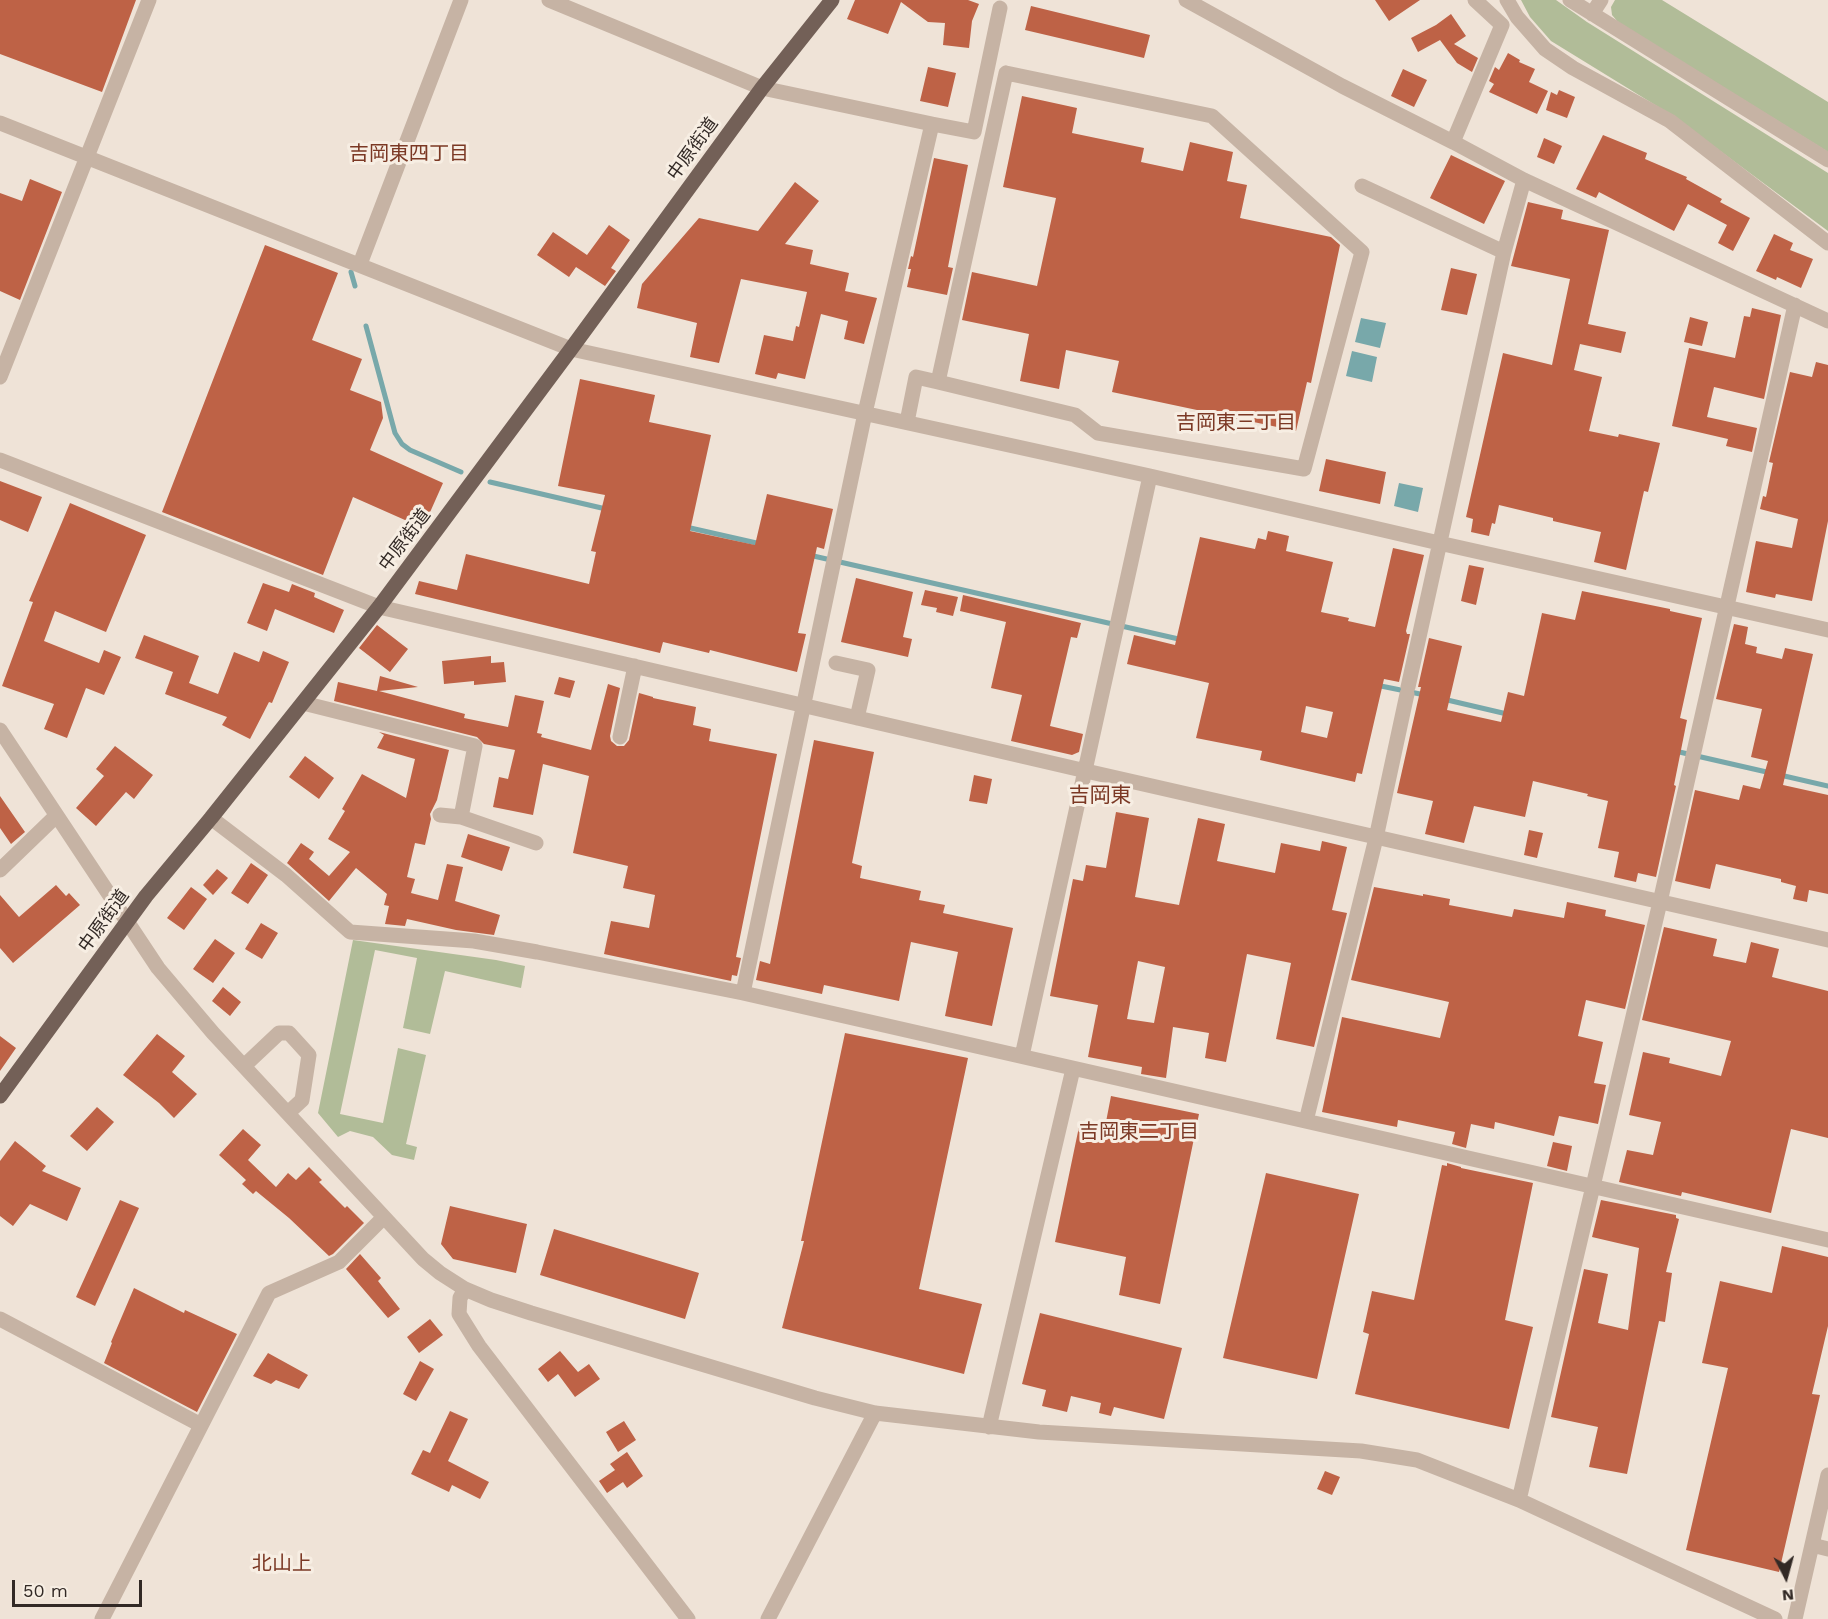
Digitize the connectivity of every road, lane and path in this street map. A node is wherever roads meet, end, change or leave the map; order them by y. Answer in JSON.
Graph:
{"nodes":[{"id":1,"x":149,"y":0,"type":"edge"},
{"id":2,"x":461,"y":0,"type":"edge"},
{"id":3,"x":549,"y":0,"type":"edge"},
{"id":4,"x":832,"y":0,"type":"edge"},
{"id":5,"x":1186,"y":0,"type":"edge"},
{"id":6,"x":1475,"y":0,"type":"edge"},
{"id":7,"x":1507,"y":0,"type":"edge"},
{"id":8,"x":1570,"y":0,"type":"edge"},
{"id":9,"x":1601,"y":0,"type":"edge"},
{"id":10,"x":1000,"y":8,"type":"dead end"},
{"id":11,"x":1592,"y":14,"type":"junction"},
{"id":12,"x":762,"y":88,"type":"junction"},
{"id":13,"x":0,"y":123,"type":"edge"},
{"id":14,"x":932,"y":124,"type":"junction"},
{"id":15,"x":1453,"y":142,"type":"junction"},
{"id":16,"x":88,"y":157,"type":"junction"},
{"id":17,"x":1828,"y":160,"type":"edge"},
{"id":18,"x":1524,"y":180,"type":"junction"},
{"id":19,"x":1362,"y":186,"type":"dead end"},
{"id":20,"x":1828,"y":243,"type":"edge"},
{"id":21,"x":1504,"y":252,"type":"junction"},
{"id":22,"x":360,"y":264,"type":"junction"},
{"id":23,"x":1795,"y":305,"type":"junction"},
{"id":24,"x":1828,"y":321,"type":"edge"},
{"id":25,"x":571,"y":349,"type":"junction"},
{"id":26,"x":0,"y":377,"type":"edge"},
{"id":27,"x":938,"y":382,"type":"junction"},
{"id":28,"x":865,"y":413,"type":"junction"},
{"id":29,"x":907,"y":423,"type":"junction"},
{"id":30,"x":0,"y":460,"type":"edge"},
{"id":31,"x":1150,"y":476,"type":"junction"},
{"id":32,"x":1439,"y":543,"type":"junction"},
{"id":33,"x":1726,"y":606,"type":"junction"},
{"id":34,"x":379,"y":607,"type":"junction"},
{"id":35,"x":1828,"y":630,"type":"edge"},
{"id":36,"x":836,"y":663,"type":"dead end"},
{"id":37,"x":636,"y":666,"type":"junction"},
{"id":38,"x":303,"y":703,"type":"junction"},
{"id":39,"x":803,"y":705,"type":"junction"},
{"id":40,"x":857,"y":718,"type":"junction"},
{"id":41,"x":0,"y":730,"type":"edge"},
{"id":42,"x":620,"y":736,"type":"dead end"},
{"id":43,"x":1086,"y":771,"type":"junction"},
{"id":44,"x":440,"y":815,"type":"dead end"},
{"id":45,"x":56,"y":816,"type":"junction"},
{"id":46,"x":461,"y":817,"type":"junction"},
{"id":47,"x":212,"y":818,"type":"junction"},
{"id":48,"x":1376,"y":838,"type":"junction"},
{"id":49,"x":536,"y":843,"type":"dead end"},
{"id":50,"x":0,"y":870,"type":"edge"},
{"id":51,"x":1660,"y":902,"type":"junction"},
{"id":52,"x":126,"y":924,"type":"junction"},
{"id":53,"x":1828,"y":940,"type":"edge"},
{"id":54,"x":743,"y":993,"type":"junction"},
{"id":55,"x":1022,"y":1056,"type":"junction"},
{"id":56,"x":244,"y":1066,"type":"junction"},
{"id":57,"x":1073,"y":1069,"type":"junction"},
{"id":58,"x":0,"y":1096,"type":"edge"},
{"id":59,"x":288,"y":1113,"type":"junction"},
{"id":60,"x":1306,"y":1122,"type":"junction"},
{"id":61,"x":1592,"y":1187,"type":"junction"},
{"id":62,"x":384,"y":1217,"type":"junction"},
{"id":63,"x":1828,"y":1240,"type":"edge"},
{"id":64,"x":465,"y":1289,"type":"junction"},
{"id":65,"x":0,"y":1319,"type":"edge"},
{"id":66,"x":875,"y":1413,"type":"junction"},
{"id":67,"x":201,"y":1425,"type":"junction"},
{"id":68,"x":989,"y":1427,"type":"junction"},
{"id":69,"x":1828,"y":1475,"type":"edge"},
{"id":70,"x":1519,"y":1500,"type":"junction"},
{"id":71,"x":1812,"y":1545,"type":"junction"},
{"id":72,"x":1828,"y":1549,"type":"edge"},
{"id":73,"x":102,"y":1619,"type":"edge"},
{"id":74,"x":688,"y":1619,"type":"edge"},
{"id":75,"x":768,"y":1619,"type":"edge"},
{"id":76,"x":1775,"y":1619,"type":"edge"},
{"id":77,"x":1795,"y":1619,"type":"edge"}],
"edges":[{"from":1,"to":16,"type":"street"},
{"from":2,"to":22,"type":"street"},
{"from":3,"to":12,"type":"street"},
{"from":4,"to":12,"type":"main road","name":"中原街道"},
{"from":5,"to":15,"type":"street"},
{"from":6,"to":15,"type":"street"},
{"from":7,"to":20,"type":"street"},
{"from":8,"to":11,"type":"street"},
{"from":9,"to":11,"type":"street"},
{"from":10,"to":14,"type":"street"},
{"from":11,"to":17,"type":"street"},
{"from":12,"to":14,"type":"street"},
{"from":12,"to":25,"type":"main road","name":"中原街道"},
{"from":13,"to":16,"type":"street"},
{"from":14,"to":28,"type":"street"},
{"from":15,"to":18,"type":"street"},
{"from":16,"to":22,"type":"street"},
{"from":16,"to":26,"type":"street"},
{"from":18,"to":21,"type":"street"},
{"from":18,"to":23,"type":"street"},
{"from":19,"to":21,"type":"street"},
{"from":21,"to":32,"type":"street"},
{"from":22,"to":25,"type":"street"},
{"from":23,"to":24,"type":"street"},
{"from":23,"to":33,"type":"street"},
{"from":25,"to":28,"type":"street"},
{"from":25,"to":34,"type":"main road","name":"中原街道"},
{"from":27,"to":27,"type":"street"},
{"from":27,"to":29,"type":"street"},
{"from":28,"to":29,"type":"street"},
{"from":28,"to":39,"type":"street"},
{"from":29,"to":31,"type":"street"},
{"from":30,"to":34,"type":"street"},
{"from":31,"to":32,"type":"street"},
{"from":31,"to":43,"type":"street"},
{"from":32,"to":33,"type":"street"},
{"from":32,"to":48,"type":"street"},
{"from":33,"to":35,"type":"street"},
{"from":33,"to":51,"type":"street"},
{"from":34,"to":37,"type":"street"},
{"from":34,"to":38,"type":"main road","name":"中原街道"},
{"from":36,"to":40,"type":"street"},
{"from":37,"to":39,"type":"street"},
{"from":37,"to":42,"type":"street"},
{"from":38,"to":46,"type":"street"},
{"from":38,"to":47,"type":"main road","name":"中原街道"},
{"from":39,"to":40,"type":"street"},
{"from":39,"to":54,"type":"street"},
{"from":40,"to":43,"type":"street"},
{"from":41,"to":45,"type":"street"},
{"from":43,"to":48,"type":"street"},
{"from":43,"to":55,"type":"street"},
{"from":44,"to":46,"type":"street"},
{"from":45,"to":50,"type":"street"},
{"from":45,"to":52,"type":"street"},
{"from":46,"to":49,"type":"street"},
{"from":47,"to":52,"type":"main road","name":"中原街道"},
{"from":47,"to":54,"type":"street"},
{"from":48,"to":51,"type":"street"},
{"from":48,"to":60,"type":"street"},
{"from":51,"to":53,"type":"street"},
{"from":51,"to":61,"type":"street"},
{"from":52,"to":56,"type":"street"},
{"from":52,"to":58,"type":"main road","name":"中原街道"},
{"from":54,"to":55,"type":"street"},
{"from":55,"to":57,"type":"street"},
{"from":56,"to":59,"type":"street"},
{"from":56,"to":59,"type":"street"},
{"from":57,"to":60,"type":"street"},
{"from":57,"to":68,"type":"street"},
{"from":59,"to":62,"type":"street"},
{"from":60,"to":61,"type":"street"},
{"from":61,"to":63,"type":"street"},
{"from":61,"to":70,"type":"street"},
{"from":62,"to":64,"type":"street"},
{"from":62,"to":67,"type":"street"},
{"from":64,"to":66,"type":"street"},
{"from":64,"to":74,"type":"street"},
{"from":65,"to":67,"type":"street"},
{"from":66,"to":68,"type":"street"},
{"from":66,"to":75,"type":"street"},
{"from":67,"to":73,"type":"street"},
{"from":68,"to":70,"type":"street"},
{"from":69,"to":71,"type":"street"},
{"from":70,"to":76,"type":"street"},
{"from":71,"to":72,"type":"street"},
{"from":71,"to":77,"type":"street"}]}
